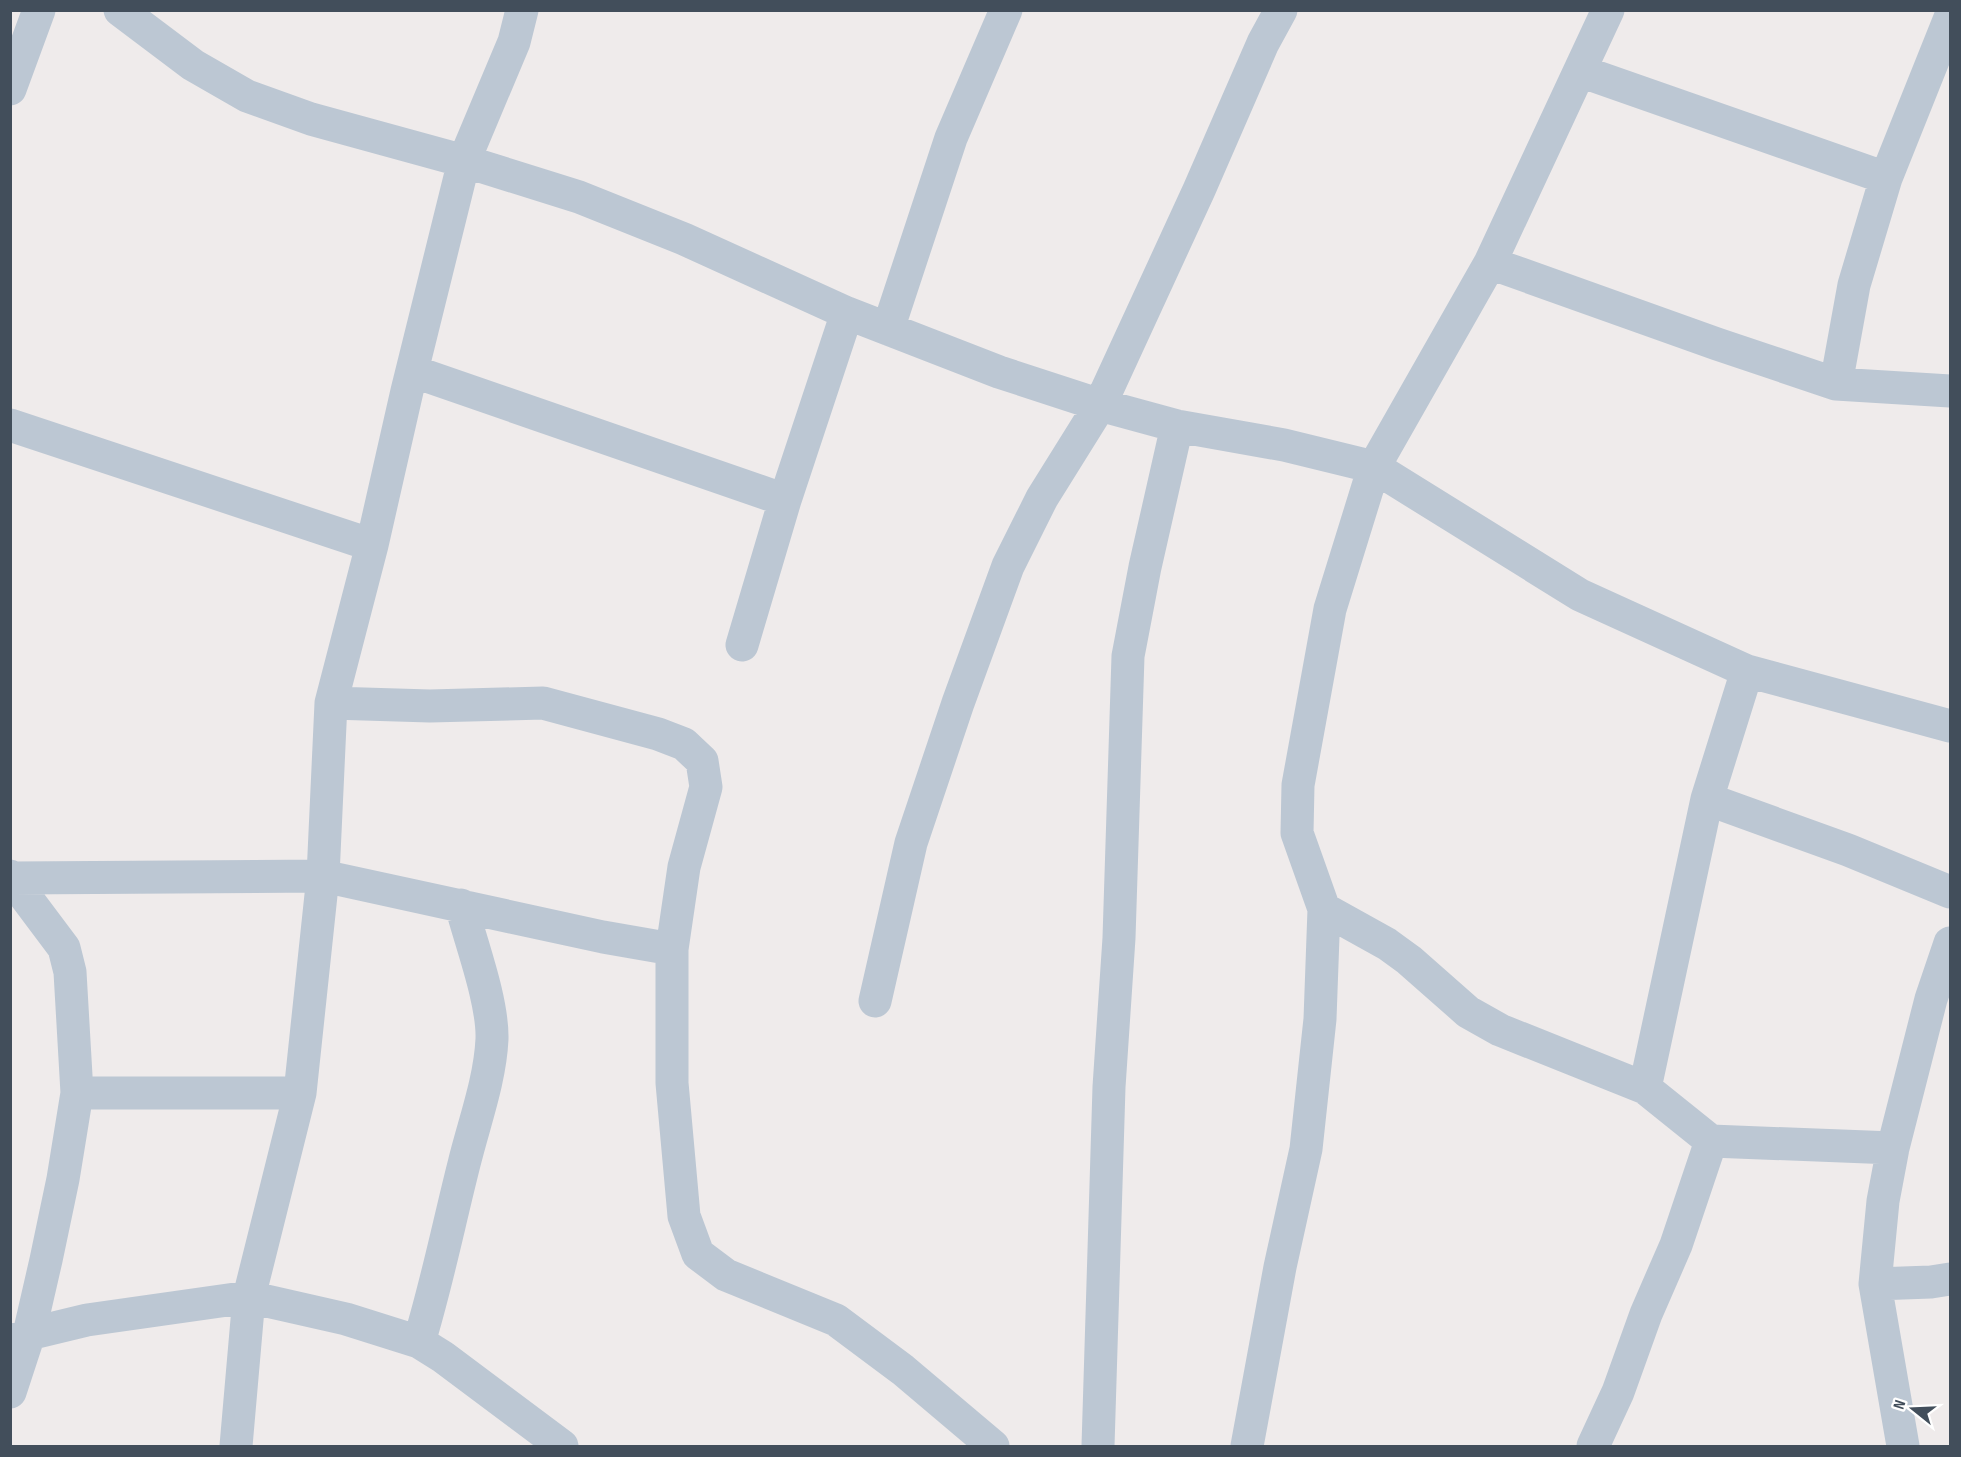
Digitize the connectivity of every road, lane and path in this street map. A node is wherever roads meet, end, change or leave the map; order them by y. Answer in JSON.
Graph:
{"nodes":[{"id":1,"x":39,"y":10,"type":"edge"},
{"id":2,"x":120,"y":10,"type":"edge"},
{"id":3,"x":522,"y":10,"type":"edge"},
{"id":4,"x":1006,"y":10,"type":"edge"},
{"id":5,"x":1281,"y":10,"type":"edge"},
{"id":6,"x":1608,"y":10,"type":"edge"},
{"id":7,"x":1945,"y":16,"type":"edge"},
{"id":8,"x":1580,"y":71,"type":"junction"},
{"id":9,"x":10,"y":89,"type":"edge"},
{"id":10,"x":464,"y":161,"type":"junction"},
{"id":11,"x":1886,"y":178,"type":"junction"},
{"id":12,"x":1490,"y":263,"type":"junction"},
{"id":13,"x":847,"y":313,"type":"junction"},
{"id":14,"x":888,"y":329,"type":"junction"},
{"id":15,"x":412,"y":371,"type":"junction"},
{"id":16,"x":1836,"y":384,"type":"junction"},
{"id":17,"x":1950,"y":391,"type":"edge"},
{"id":18,"x":1100,"y":405,"type":"junction"},
{"id":19,"x":10,"y":425,"type":"edge"},
{"id":20,"x":1176,"y":426,"type":"junction"},
{"id":21,"x":1374,"y":467,"type":"junction"},
{"id":22,"x":785,"y":500,"type":"junction"},
{"id":23,"x":372,"y":544,"type":"junction"},
{"id":24,"x":742,"y":645,"type":"dead end"},
{"id":25,"x":1747,"y":671,"type":"junction"},
{"id":26,"x":331,"y":703,"type":"junction"},
{"id":27,"x":1950,"y":726,"type":"edge"},
{"id":28,"x":1707,"y":800,"type":"junction"},
{"id":29,"x":323,"y":876,"type":"junction"},
{"id":30,"x":12,"y":877,"type":"edge"},
{"id":31,"x":1950,"y":892,"type":"edge"},
{"id":32,"x":461,"y":905,"type":"junction"},
{"id":33,"x":1324,"y":909,"type":"junction"},
{"id":34,"x":1950,"y":943,"type":"edge"},
{"id":35,"x":672,"y":949,"type":"junction"},
{"id":36,"x":875,"y":1001,"type":"dead end"},
{"id":37,"x":1941,"y":1003,"type":"edge"},
{"id":38,"x":1645,"y":1088,"type":"junction"},
{"id":39,"x":77,"y":1093,"type":"junction"},
{"id":40,"x":300,"y":1093,"type":"junction"},
{"id":41,"x":1711,"y":1141,"type":"junction"},
{"id":42,"x":1893,"y":1148,"type":"junction"},
{"id":43,"x":1950,"y":1279,"type":"edge"},
{"id":44,"x":1875,"y":1284,"type":"junction"},
{"id":45,"x":249,"y":1297,"type":"junction"},
{"id":46,"x":20,"y":1338,"type":"edge"},
{"id":47,"x":419,"y":1342,"type":"junction"},
{"id":48,"x":10,"y":1392,"type":"edge"},
{"id":49,"x":236,"y":1446,"type":"edge"},
{"id":50,"x":562,"y":1446,"type":"edge"},
{"id":51,"x":993,"y":1446,"type":"edge"},
{"id":52,"x":1098,"y":1446,"type":"edge"},
{"id":53,"x":1247,"y":1446,"type":"edge"},
{"id":54,"x":1593,"y":1446,"type":"edge"},
{"id":55,"x":1903,"y":1446,"type":"edge"}],
"edges":[{"from":1,"to":9,"type":"street"},
{"from":2,"to":10,"type":"street"},
{"from":3,"to":10,"type":"street"},
{"from":4,"to":14,"type":"street"},
{"from":5,"to":18,"type":"street"},
{"from":6,"to":8,"type":"street"},
{"from":7,"to":11,"type":"street"},
{"from":8,"to":11,"type":"street"},
{"from":8,"to":12,"type":"street"},
{"from":10,"to":13,"type":"street"},
{"from":10,"to":15,"type":"street"},
{"from":11,"to":16,"type":"street"},
{"from":12,"to":16,"type":"street"},
{"from":12,"to":21,"type":"street"},
{"from":13,"to":14,"type":"street"},
{"from":13,"to":22,"type":"street"},
{"from":14,"to":18,"type":"street"},
{"from":15,"to":22,"type":"street"},
{"from":15,"to":23,"type":"street"},
{"from":16,"to":17,"type":"street"},
{"from":18,"to":20,"type":"street"},
{"from":18,"to":36,"type":"street"},
{"from":19,"to":23,"type":"street"},
{"from":20,"to":21,"type":"street"},
{"from":20,"to":52,"type":"street"},
{"from":21,"to":25,"type":"street"},
{"from":21,"to":33,"type":"street"},
{"from":22,"to":24,"type":"street"},
{"from":23,"to":26,"type":"street"},
{"from":25,"to":27,"type":"street"},
{"from":25,"to":28,"type":"street"},
{"from":26,"to":29,"type":"street"},
{"from":26,"to":35,"type":"street"},
{"from":28,"to":31,"type":"street"},
{"from":28,"to":38,"type":"street"},
{"from":29,"to":30,"type":"street"},
{"from":29,"to":32,"type":"street"},
{"from":29,"to":40,"type":"street"},
{"from":30,"to":39,"type":"street"},
{"from":32,"to":35,"type":"street"},
{"from":32,"to":47,"type":"street"},
{"from":33,"to":38,"type":"street"},
{"from":33,"to":53,"type":"street"},
{"from":34,"to":37,"type":"street"},
{"from":35,"to":51,"type":"street"},
{"from":37,"to":42,"type":"street"},
{"from":38,"to":41,"type":"street"},
{"from":39,"to":40,"type":"street"},
{"from":39,"to":46,"type":"street"},
{"from":40,"to":45,"type":"street"},
{"from":41,"to":42,"type":"street"},
{"from":41,"to":54,"type":"street"},
{"from":42,"to":44,"type":"street"},
{"from":43,"to":44,"type":"street"},
{"from":44,"to":55,"type":"street"},
{"from":45,"to":46,"type":"street"},
{"from":45,"to":47,"type":"street"},
{"from":45,"to":49,"type":"street"},
{"from":46,"to":48,"type":"street"},
{"from":47,"to":50,"type":"street"}]}
